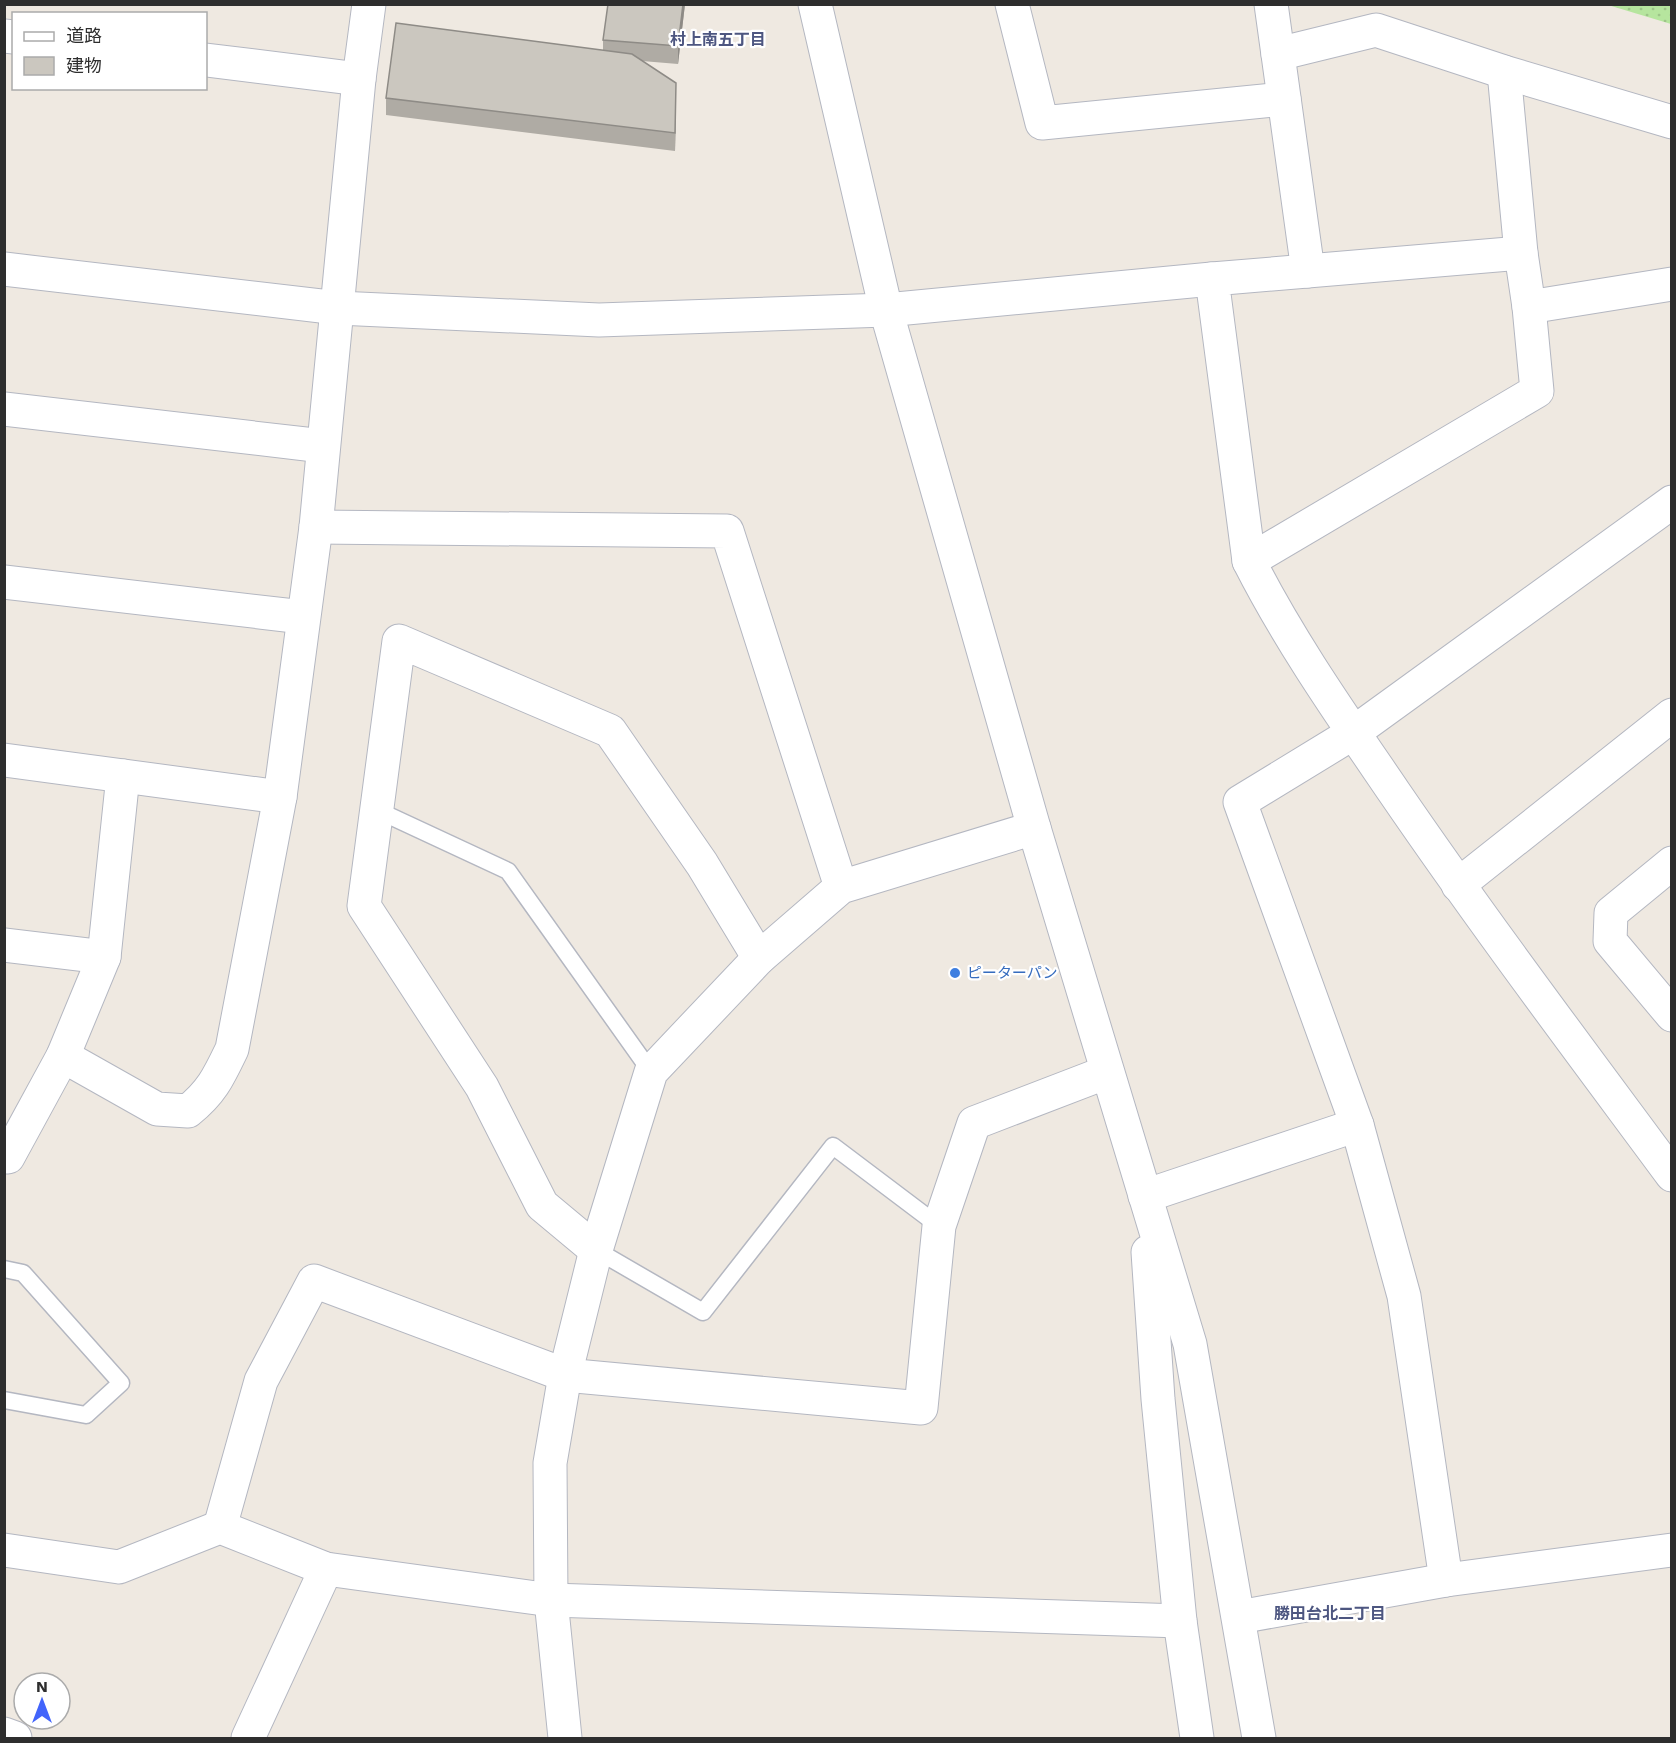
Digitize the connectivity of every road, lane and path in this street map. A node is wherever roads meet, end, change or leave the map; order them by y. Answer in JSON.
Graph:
{"nodes":[{"id":1,"x":369,"y":4,"type":"edge"},
{"id":2,"x":815,"y":4,"type":"edge"},
{"id":3,"x":1012,"y":4,"type":"edge"},
{"id":4,"x":1271,"y":4,"type":"edge"},
{"id":5,"x":1278,"y":54,"type":"junction"},
{"id":6,"x":207,"y":60,"type":"edge"},
{"id":7,"x":1504,"y":72,"type":"junction"},
{"id":8,"x":359,"y":79,"type":"junction"},
{"id":9,"x":1284,"y":99,"type":"junction"},
{"id":10,"x":1671,"y":122,"type":"edge"},
{"id":11,"x":1521,"y":253,"type":"junction"},
{"id":12,"x":4,"y":269,"type":"edge"},
{"id":13,"x":1308,"y":271,"type":"junction"},
{"id":14,"x":1212,"y":279,"type":"junction"},
{"id":15,"x":1671,"y":284,"type":"edge"},
{"id":16,"x":1529,"y":307,"type":"junction"},
{"id":17,"x":338,"y":308,"type":"junction"},
{"id":18,"x":886,"y":309,"type":"junction"},
{"id":19,"x":4,"y":409,"type":"edge"},
{"id":20,"x":323,"y":446,"type":"junction"},
{"id":21,"x":1671,"y":502,"type":"edge"},
{"id":22,"x":316,"y":527,"type":"junction"},
{"id":23,"x":1249,"y":561,"type":"junction"},
{"id":24,"x":4,"y":582,"type":"edge"},
{"id":25,"x":303,"y":617,"type":"junction"},
{"id":26,"x":1671,"y":715,"type":"edge"},
{"id":27,"x":1353,"y":733,"type":"junction"},
{"id":28,"x":4,"y":760,"type":"edge"},
{"id":29,"x":123,"y":776,"type":"junction"},
{"id":30,"x":280,"y":797,"type":"junction"},
{"id":31,"x":377,"y":810,"type":"junction"},
{"id":32,"x":1034,"y":828,"type":"junction"},
{"id":33,"x":1671,"y":863,"type":"edge"},
{"id":34,"x":1458,"y":885,"type":"junction"},
{"id":35,"x":841,"y":887,"type":"junction"},
{"id":36,"x":4,"y":945,"type":"edge"},
{"id":37,"x":104,"y":957,"type":"junction"},
{"id":38,"x":759,"y":958,"type":"junction"},
{"id":39,"x":1671,"y":1015,"type":"edge"},
{"id":40,"x":63,"y":1056,"type":"junction"},
{"id":41,"x":651,"y":1072,"type":"junction"},
{"id":42,"x":1107,"y":1072,"type":"junction"},
{"id":43,"x":1357,"y":1125,"type":"junction"},
{"id":44,"x":4,"y":1156,"type":"edge"},
{"id":45,"x":1671,"y":1175,"type":"edge"},
{"id":46,"x":1145,"y":1196,"type":"junction"},
{"id":47,"x":939,"y":1226,"type":"junction"},
{"id":48,"x":596,"y":1250,"type":"junction"},
{"id":49,"x":4,"y":1269,"type":"edge"},
{"id":50,"x":565,"y":1375,"type":"junction"},
{"id":51,"x":4,"y":1400,"type":"edge"},
{"id":52,"x":220,"y":1527,"type":"junction"},
{"id":53,"x":4,"y":1550,"type":"edge"},
{"id":54,"x":1671,"y":1550,"type":"edge"},
{"id":55,"x":326,"y":1569,"type":"junction"},
{"id":56,"x":1446,"y":1580,"type":"junction"},
{"id":57,"x":551,"y":1600,"type":"junction"},
{"id":58,"x":1239,"y":1617,"type":"junction"},
{"id":59,"x":1180,"y":1621,"type":"junction"},
{"id":60,"x":4,"y":1734,"type":"edge"},
{"id":61,"x":15,"y":1738,"type":"edge"},
{"id":62,"x":248,"y":1738,"type":"edge"},
{"id":63,"x":565,"y":1738,"type":"edge"},
{"id":64,"x":1197,"y":1738,"type":"edge"},
{"id":65,"x":1259,"y":1738,"type":"edge"}],
"edges":[{"from":1,"to":8,"type":"street"},
{"from":2,"to":18,"type":"street"},
{"from":3,"to":9,"type":"street"},
{"from":4,"to":5,"type":"street"},
{"from":5,"to":7,"type":"street"},
{"from":5,"to":9,"type":"street"},
{"from":6,"to":8,"type":"street"},
{"from":7,"to":10,"type":"street"},
{"from":7,"to":11,"type":"street"},
{"from":8,"to":17,"type":"street"},
{"from":9,"to":13,"type":"street"},
{"from":11,"to":13,"type":"street"},
{"from":11,"to":16,"type":"street"},
{"from":12,"to":17,"type":"street"},
{"from":13,"to":14,"type":"street"},
{"from":14,"to":18,"type":"street"},
{"from":14,"to":23,"type":"street"},
{"from":15,"to":16,"type":"street"},
{"from":16,"to":23,"type":"street"},
{"from":17,"to":18,"type":"street"},
{"from":17,"to":20,"type":"street"},
{"from":18,"to":32,"type":"street"},
{"from":19,"to":20,"type":"street"},
{"from":20,"to":22,"type":"street"},
{"from":21,"to":27,"type":"street"},
{"from":22,"to":25,"type":"street"},
{"from":22,"to":35,"type":"street"},
{"from":23,"to":27,"type":"street"},
{"from":24,"to":25,"type":"street"},
{"from":25,"to":30,"type":"street"},
{"from":26,"to":34,"type":"street"},
{"from":27,"to":34,"type":"street"},
{"from":27,"to":43,"type":"street"},
{"from":28,"to":29,"type":"street"},
{"from":29,"to":30,"type":"street"},
{"from":29,"to":37,"type":"street"},
{"from":30,"to":40,"type":"street"},
{"from":31,"to":38,"type":"street"},
{"from":31,"to":41,"type":"lane"},
{"from":31,"to":48,"type":"street"},
{"from":32,"to":35,"type":"street"},
{"from":32,"to":42,"type":"street"},
{"from":33,"to":39,"type":"street"},
{"from":34,"to":45,"type":"street"},
{"from":35,"to":38,"type":"street"},
{"from":36,"to":37,"type":"street"},
{"from":37,"to":40,"type":"street"},
{"from":38,"to":41,"type":"street"},
{"from":40,"to":44,"type":"street"},
{"from":41,"to":48,"type":"street"},
{"from":42,"to":46,"type":"street"},
{"from":42,"to":47,"type":"street"},
{"from":43,"to":46,"type":"street"},
{"from":43,"to":56,"type":"street"},
{"from":46,"to":58,"type":"street"},
{"from":46,"to":59,"type":"street"},
{"from":47,"to":48,"type":"lane"},
{"from":47,"to":50,"type":"street"},
{"from":48,"to":50,"type":"street"},
{"from":49,"to":51,"type":"lane"},
{"from":50,"to":52,"type":"street"},
{"from":50,"to":57,"type":"street"},
{"from":52,"to":53,"type":"street"},
{"from":52,"to":55,"type":"street"},
{"from":54,"to":56,"type":"street"},
{"from":55,"to":57,"type":"street"},
{"from":55,"to":62,"type":"street"},
{"from":56,"to":58,"type":"street"},
{"from":57,"to":59,"type":"street"},
{"from":57,"to":63,"type":"street"},
{"from":58,"to":65,"type":"street"},
{"from":59,"to":64,"type":"street"},
{"from":60,"to":61,"type":"street"}]}
